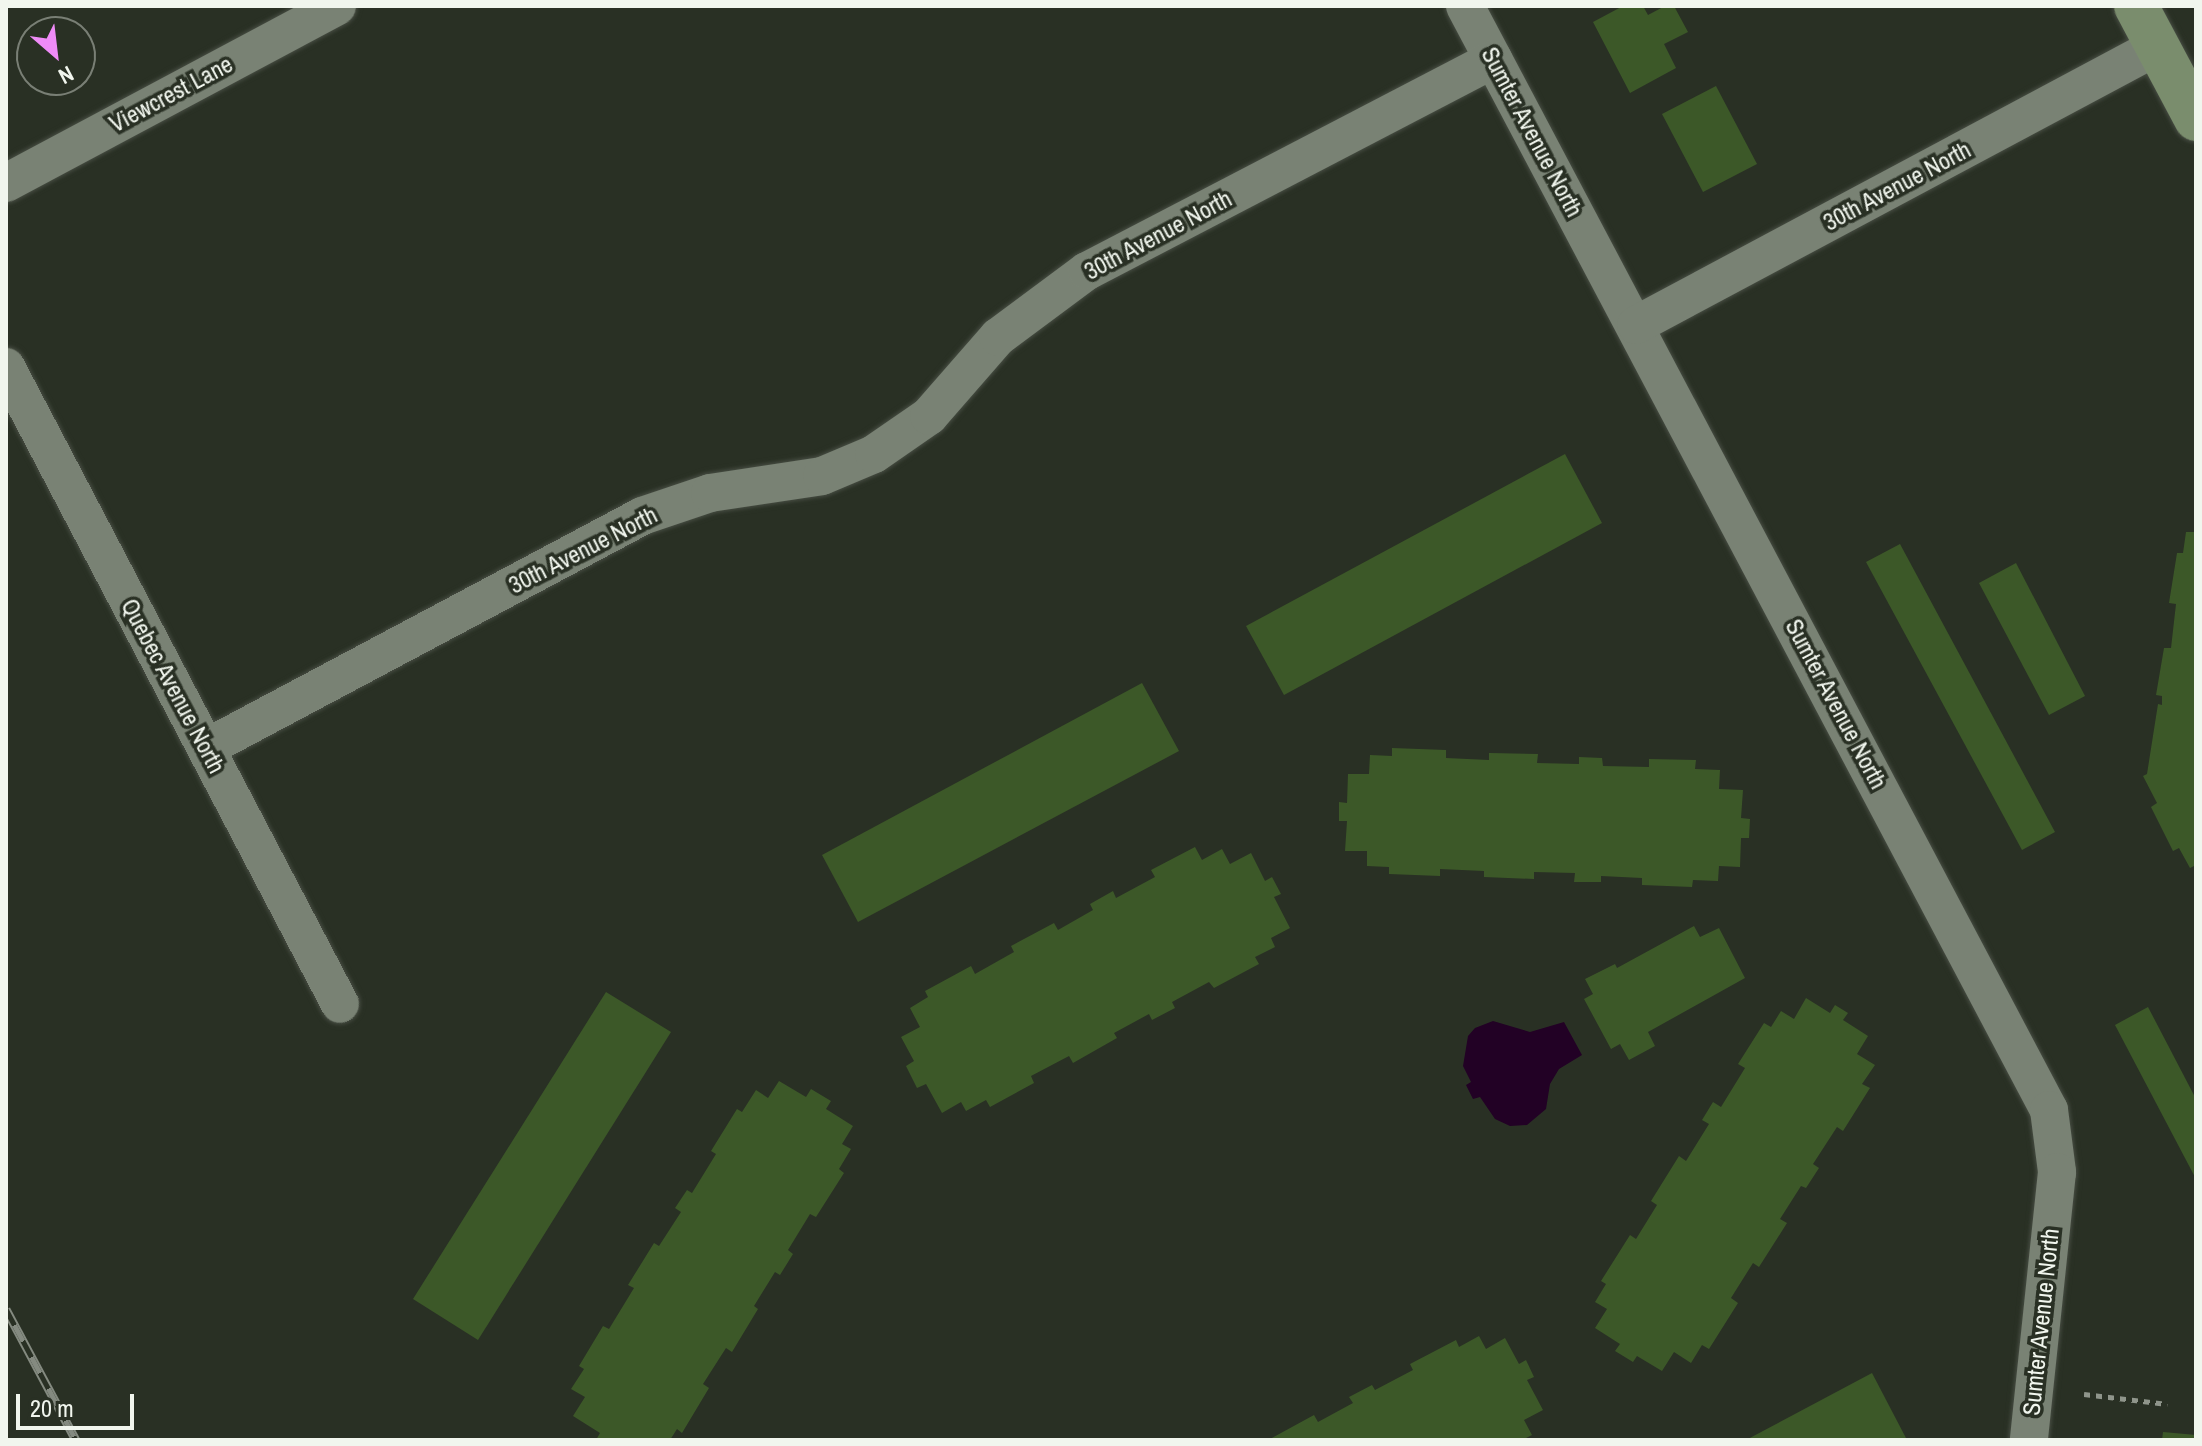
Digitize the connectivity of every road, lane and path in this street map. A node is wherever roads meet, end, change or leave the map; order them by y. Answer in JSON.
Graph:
{"nodes":[{"id":1,"x":337,"y":6,"type":"edge"},
{"id":2,"x":1465,"y":6,"type":"edge"},
{"id":3,"x":2136,"y":6,"type":"edge"},
{"id":4,"x":2158,"y":46,"type":"junction"},
{"id":5,"x":1493,"y":60,"type":"junction"},
{"id":6,"x":2196,"y":119,"type":"edge"},
{"id":7,"x":6,"y":183,"type":"edge"},
{"id":8,"x":1636,"y":325,"type":"junction"},
{"id":9,"x":6,"y":367,"type":"edge"},
{"id":10,"x":206,"y":748,"type":"junction"},
{"id":11,"x":340,"y":1004,"type":"dead end"},
{"id":12,"x":2084,"y":1394,"type":"dead end"},
{"id":13,"x":2167,"y":1404,"type":"dead end"},
{"id":14,"x":2029,"y":1440,"type":"edge"}],
"edges":[{"from":1,"to":7,"type":"street","name":"Viewcrest Lane"},
{"from":2,"to":5,"type":"street","name":"Sumter Avenue North"},
{"from":3,"to":4,"type":"main road"},
{"from":4,"to":6,"type":"main road"},
{"from":4,"to":8,"type":"street","name":"30th Avenue North"},
{"from":5,"to":8,"type":"street","name":"Sumter Avenue North"},
{"from":5,"to":10,"type":"street","name":"30th Avenue North"},
{"from":8,"to":14,"type":"street","name":"Sumter Avenue North"},
{"from":9,"to":10,"type":"street","name":"Quebec Avenue North"},
{"from":10,"to":11,"type":"street","name":"Quebec Avenue North"},
{"from":12,"to":13,"type":"path"}]}
